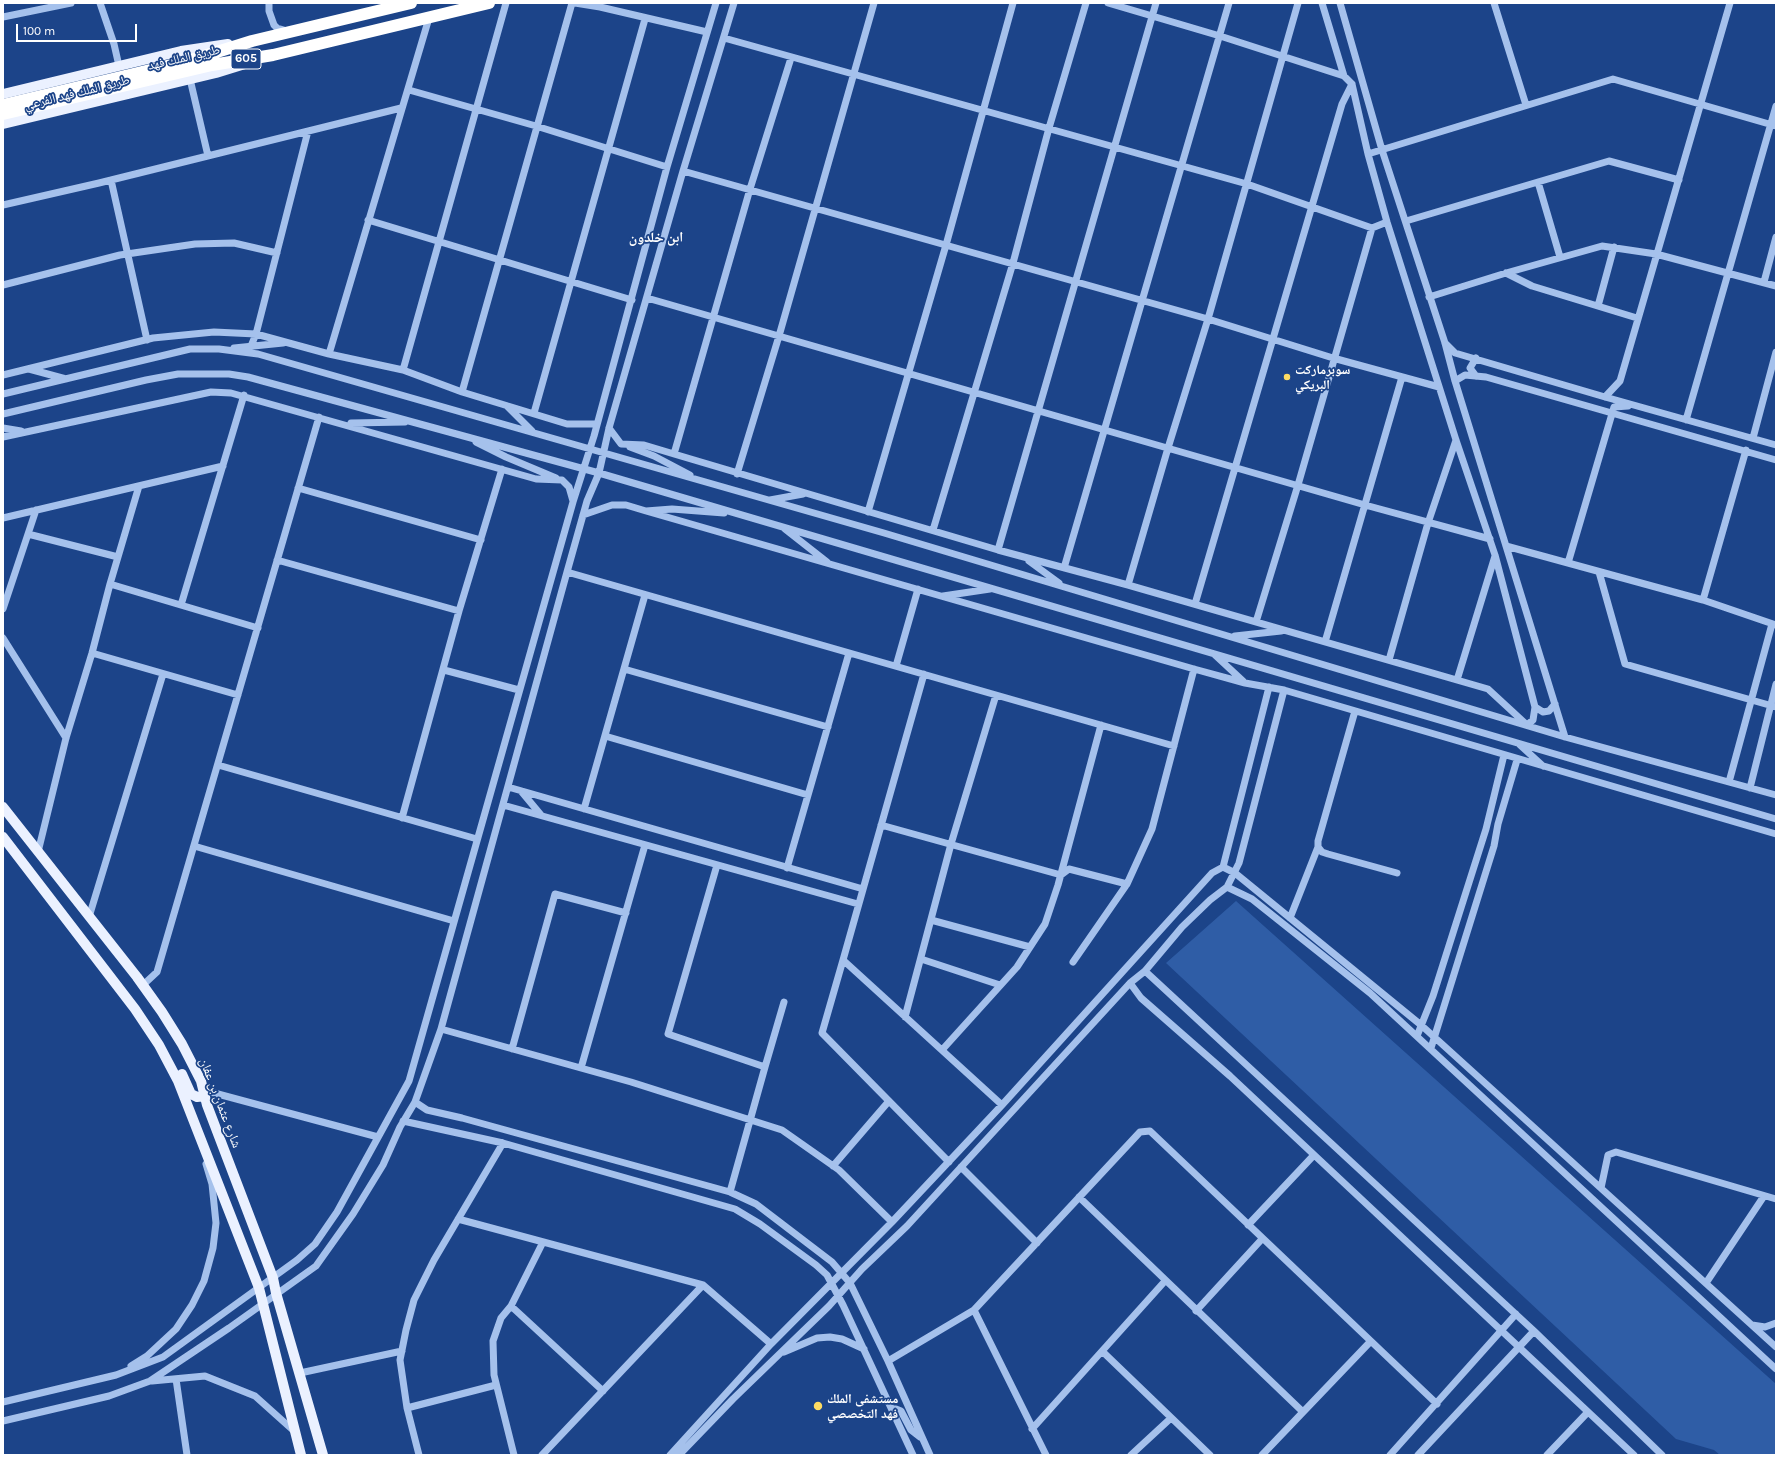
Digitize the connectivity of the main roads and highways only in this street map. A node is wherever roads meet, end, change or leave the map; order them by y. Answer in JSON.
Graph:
{"nodes":[{"id":1,"x":410,"y":3,"type":"edge"},
{"id":2,"x":489,"y":3,"type":"edge"},
{"id":3,"x":252,"y":41,"type":"junction"},
{"id":4,"x":274,"y":54,"type":"junction"},
{"id":5,"x":3,"y":94,"type":"edge"},
{"id":6,"x":3,"y":105,"type":"edge"},
{"id":7,"x":3,"y":114,"type":"edge"},
{"id":8,"x":3,"y":124,"type":"edge"},
{"id":9,"x":3,"y":807,"type":"edge"},
{"id":10,"x":3,"y":838,"type":"edge"},
{"id":11,"x":144,"y":1023,"type":"junction"},
{"id":12,"x":204,"y":1093,"type":"junction"},
{"id":13,"x":301,"y":1455,"type":"edge"},
{"id":14,"x":323,"y":1455,"type":"edge"}],
"edges":[{"from":1,"to":3,"type":"highway","name":"طريق الملك فهد","number":"605"},
{"from":2,"to":4,"type":"highway","name":"طريق الملك فهد","number":"605"},
{"from":3,"to":5,"type":"main road","name":"طريق الملك فهد الفرعي"},
{"from":3,"to":6,"type":"highway","name":"طريق الملك فهد","number":"605"},
{"from":4,"to":7,"type":"highway","name":"طريق الملك فهد","number":"605"},
{"from":4,"to":8,"type":"main road","name":"طريق الملك فهد الفرعي"},
{"from":9,"to":12,"type":"main road","name":"شارع عثمان بن عفان"},
{"from":10,"to":11,"type":"main road"},
{"from":11,"to":12,"type":"main road"},
{"from":11,"to":13,"type":"main road"},
{"from":12,"to":14,"type":"main road","name":"شارع عثمان بن عفان"}]}
